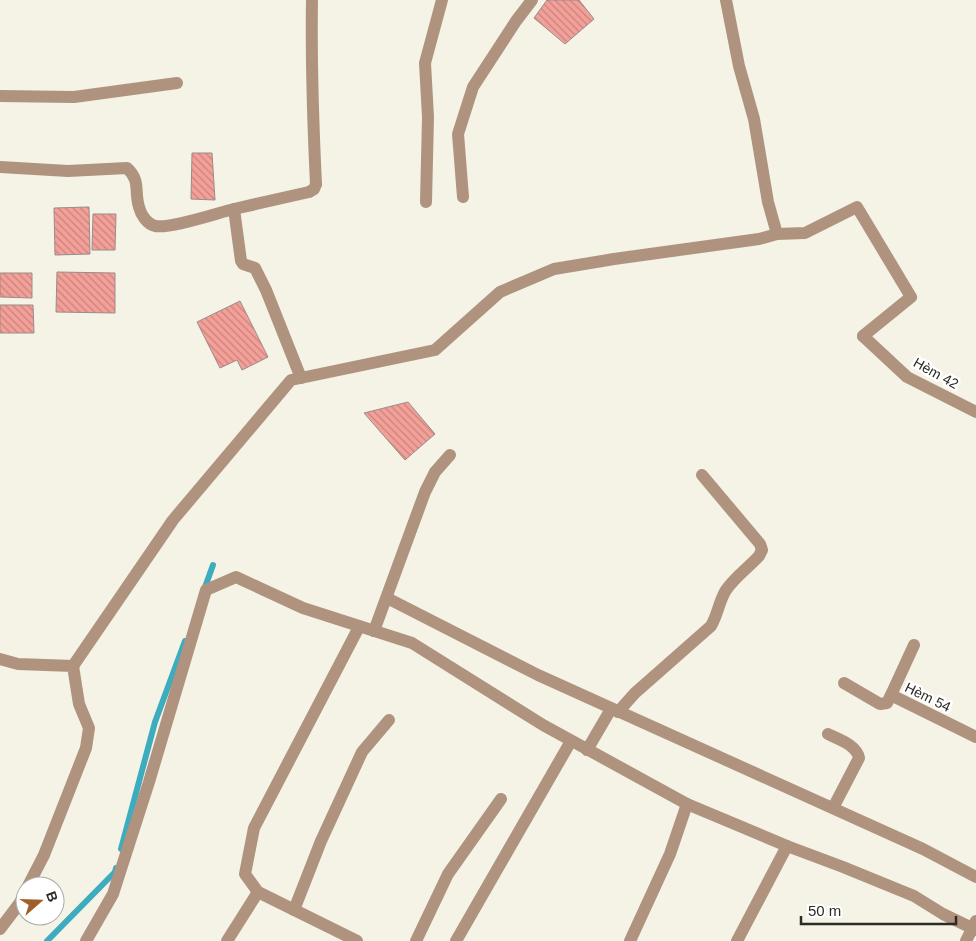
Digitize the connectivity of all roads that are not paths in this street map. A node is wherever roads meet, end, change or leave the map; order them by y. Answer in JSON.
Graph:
{"nodes":[{"id":1,"x":312,"y":0,"type":"edge"},
{"id":2,"x":442,"y":0,"type":"edge"},
{"id":3,"x":532,"y":0,"type":"edge"},
{"id":4,"x":726,"y":0,"type":"edge"},
{"id":5,"x":177,"y":84,"type":"dead end"},
{"id":6,"x":0,"y":96,"type":"edge"},
{"id":7,"x":0,"y":166,"type":"edge"},
{"id":8,"x":463,"y":197,"type":"dead end"},
{"id":9,"x":426,"y":202,"type":"dead end"},
{"id":10,"x":234,"y":209,"type":"junction"},
{"id":11,"x":777,"y":234,"type":"junction"},
{"id":12,"x":301,"y":378,"type":"junction"},
{"id":13,"x":976,"y":412,"type":"edge"},
{"id":14,"x":450,"y":455,"type":"dead end"},
{"id":15,"x":702,"y":475,"type":"dead end"},
{"id":16,"x":387,"y":598,"type":"junction"},
{"id":17,"x":359,"y":627,"type":"junction"},
{"id":18,"x":374,"y":631,"type":"junction"},
{"id":19,"x":914,"y":644,"type":"dead end"},
{"id":20,"x":0,"y":659,"type":"edge"},
{"id":21,"x":73,"y":666,"type":"junction"},
{"id":22,"x":844,"y":682,"type":"dead end"},
{"id":23,"x":891,"y":695,"type":"junction"},
{"id":24,"x":615,"y":710,"type":"junction"},
{"id":25,"x":389,"y":720,"type":"dead end"},
{"id":26,"x":828,"y":734,"type":"dead end"},
{"id":27,"x":976,"y":737,"type":"edge"},
{"id":28,"x":571,"y":741,"type":"junction"},
{"id":29,"x":587,"y":750,"type":"junction"},
{"id":30,"x":500,"y":799,"type":"dead end"},
{"id":31,"x":687,"y":804,"type":"junction"},
{"id":32,"x":833,"y":808,"type":"junction"},
{"id":33,"x":787,"y":846,"type":"junction"},
{"id":34,"x":33,"y":876,"type":"edge"},
{"id":35,"x":976,"y":876,"type":"edge"},
{"id":36,"x":258,"y":892,"type":"junction"},
{"id":37,"x":15,"y":909,"type":"edge"},
{"id":38,"x":294,"y":910,"type":"junction"},
{"id":39,"x":975,"y":926,"type":"edge"},
{"id":40,"x":0,"y":929,"type":"edge"},
{"id":41,"x":86,"y":941,"type":"edge"},
{"id":42,"x":228,"y":941,"type":"edge"},
{"id":43,"x":357,"y":941,"type":"edge"},
{"id":44,"x":416,"y":941,"type":"edge"},
{"id":45,"x":456,"y":941,"type":"edge"},
{"id":46,"x":630,"y":941,"type":"edge"},
{"id":47,"x":737,"y":941,"type":"edge"},
{"id":48,"x":966,"y":941,"type":"edge"}],
"edges":[{"from":1,"to":10,"type":"street"},
{"from":2,"to":9,"type":"street"},
{"from":3,"to":8,"type":"street"},
{"from":4,"to":11,"type":"street"},
{"from":5,"to":6,"type":"street"},
{"from":7,"to":10,"type":"street"},
{"from":10,"to":12,"type":"street"},
{"from":11,"to":12,"type":"street"},
{"from":11,"to":13,"type":"street","name":"Hèm 42"},
{"from":12,"to":21,"type":"street"},
{"from":14,"to":16,"type":"street"},
{"from":15,"to":24,"type":"street"},
{"from":16,"to":18,"type":"street"},
{"from":16,"to":24,"type":"street"},
{"from":17,"to":18,"type":"street"},
{"from":17,"to":36,"type":"street"},
{"from":17,"to":41,"type":"street"},
{"from":18,"to":28,"type":"street"},
{"from":19,"to":23,"type":"street","name":"Hèm 54"},
{"from":20,"to":21,"type":"street"},
{"from":21,"to":34,"type":"street"},
{"from":22,"to":23,"type":"street"},
{"from":23,"to":27,"type":"street","name":"Hèm 54"},
{"from":24,"to":29,"type":"street"},
{"from":24,"to":32,"type":"street"},
{"from":25,"to":38,"type":"street"},
{"from":26,"to":32,"type":"street"},
{"from":28,"to":29,"type":"street"},
{"from":28,"to":45,"type":"street"},
{"from":29,"to":31,"type":"street"},
{"from":30,"to":44,"type":"street"},
{"from":31,"to":33,"type":"street"},
{"from":31,"to":46,"type":"street"},
{"from":32,"to":35,"type":"street"},
{"from":33,"to":39,"type":"street"},
{"from":33,"to":47,"type":"street"},
{"from":36,"to":38,"type":"street"},
{"from":36,"to":42,"type":"street"},
{"from":37,"to":40,"type":"street"},
{"from":38,"to":43,"type":"street"},
{"from":39,"to":48,"type":"street"}]}
